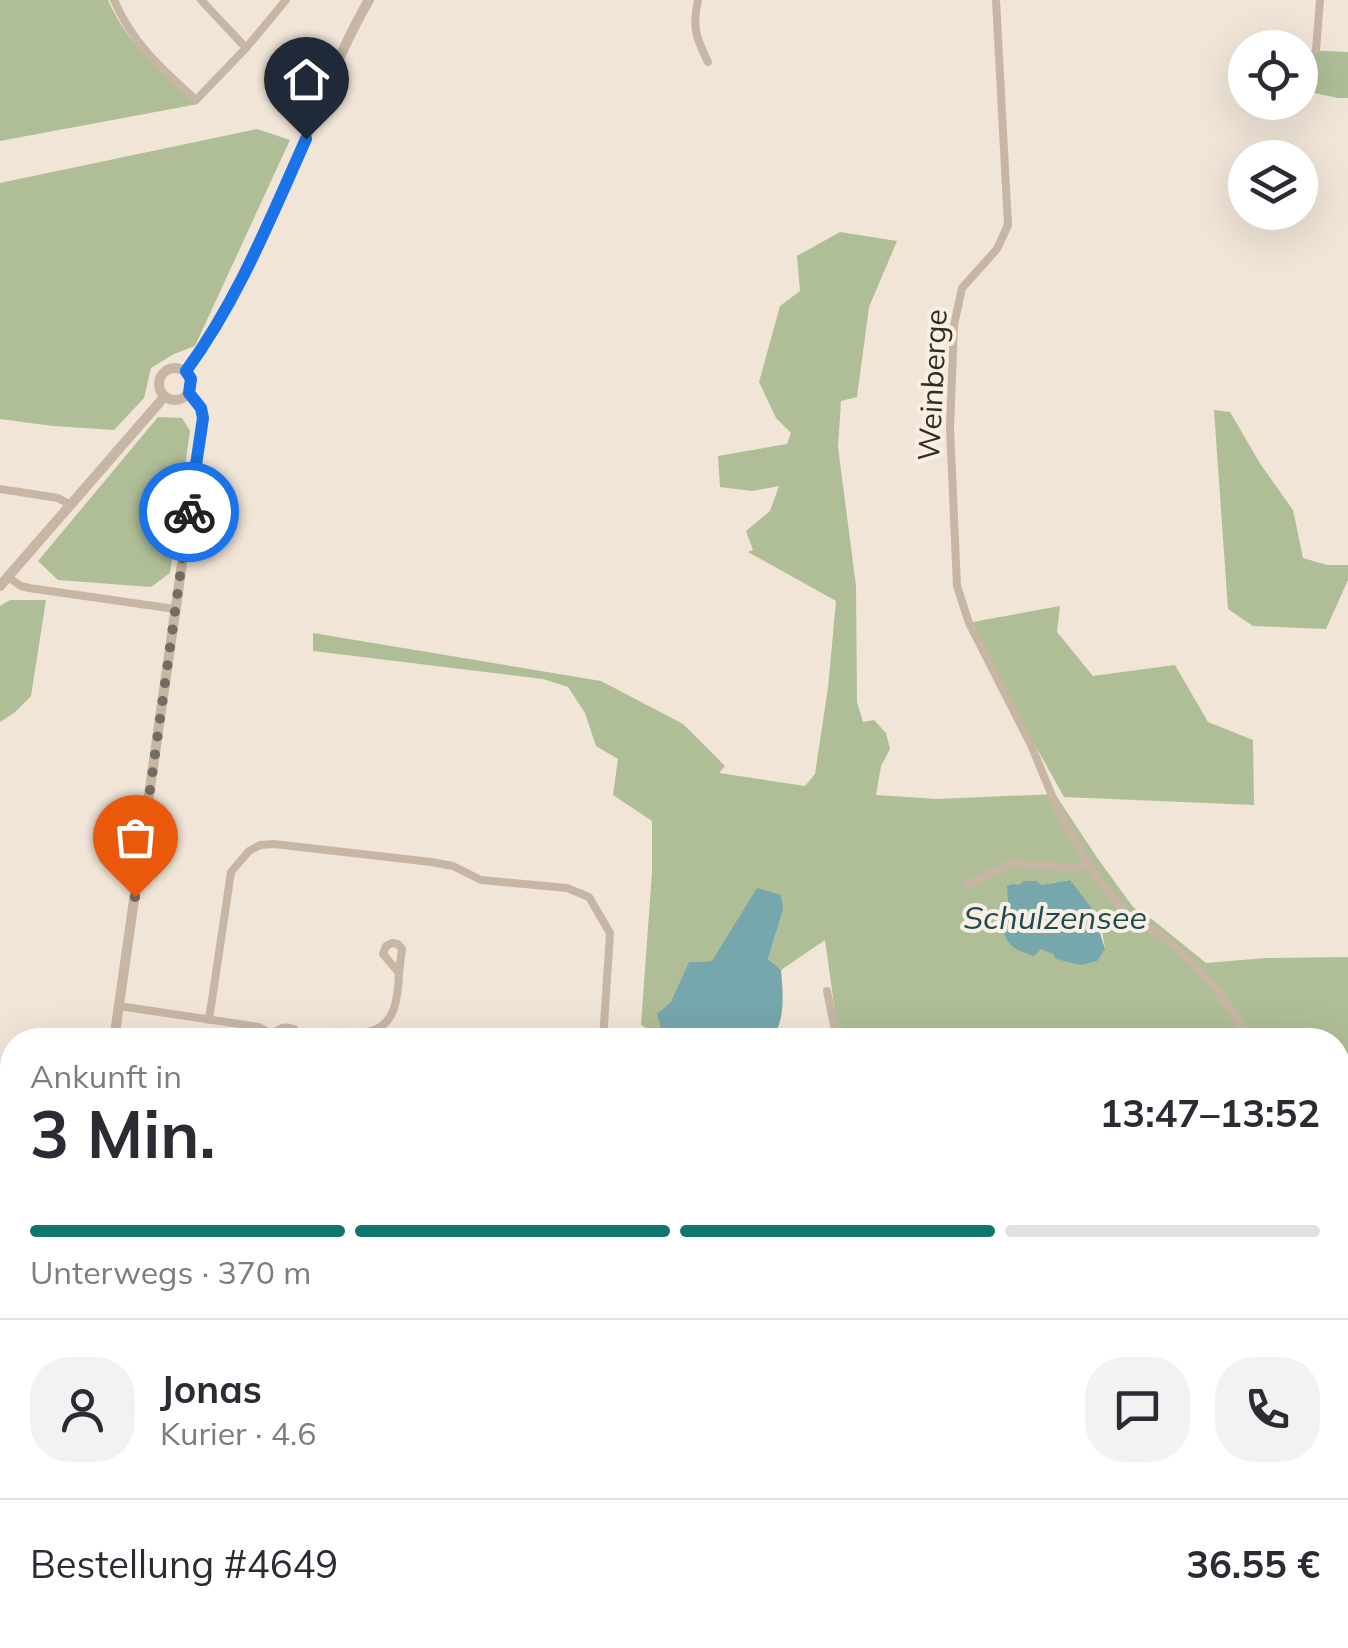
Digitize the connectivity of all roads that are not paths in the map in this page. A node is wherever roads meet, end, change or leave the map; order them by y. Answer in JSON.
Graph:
{"nodes":[{"id":1,"x":114,"y":0,"type":"edge"},
{"id":2,"x":201,"y":0,"type":"edge"},
{"id":3,"x":286,"y":0,"type":"edge"},
{"id":4,"x":369,"y":0,"type":"edge"},
{"id":5,"x":698,"y":0,"type":"edge"},
{"id":6,"x":996,"y":0,"type":"edge"},
{"id":7,"x":1320,"y":0,"type":"edge"},
{"id":8,"x":1318,"y":30,"type":"edge"},
{"id":9,"x":246,"y":48,"type":"junction"},
{"id":10,"x":708,"y":62,"type":"dead end"},
{"id":11,"x":186,"y":371,"type":"junction"},
{"id":12,"x":189,"y":393,"type":"junction"},
{"id":13,"x":164,"y":396,"type":"junction"},
{"id":14,"x":0,"y":489,"type":"edge"},
{"id":15,"x":71,"y":505,"type":"junction"},
{"id":16,"x":4,"y":582,"type":"edge"},
{"id":17,"x":175,"y":609,"type":"junction"},
{"id":18,"x":1088,"y":862,"type":"junction"},
{"id":19,"x":967,"y":885,"type":"dead end"},
{"id":20,"x":399,"y":973,"type":"dead end"},
{"id":21,"x":827,"y":991,"type":"dead end"},
{"id":22,"x":119,"y":1006,"type":"junction"},
{"id":23,"x":210,"y":1020,"type":"junction"},
{"id":24,"x":116,"y":1028,"type":"edge"},
{"id":25,"x":260,"y":1028,"type":"edge"},
{"id":26,"x":379,"y":1028,"type":"edge"},
{"id":27,"x":604,"y":1028,"type":"edge"},
{"id":28,"x":835,"y":1028,"type":"edge"},
{"id":29,"x":1243,"y":1028,"type":"edge"}],
"edges":[{"from":1,"to":9,"type":"street"},
{"from":2,"to":9,"type":"street"},
{"from":3,"to":9,"type":"street"},
{"from":4,"to":11,"type":"street"},
{"from":5,"to":10,"type":"street"},
{"from":6,"to":18,"type":"street","name":"Weinberge"},
{"from":7,"to":8,"type":"street"},
{"from":11,"to":12,"type":"street"},
{"from":11,"to":13,"type":"street"},
{"from":12,"to":13,"type":"street"},
{"from":12,"to":17,"type":"street"},
{"from":13,"to":15,"type":"street"},
{"from":14,"to":15,"type":"street"},
{"from":15,"to":16,"type":"street"},
{"from":16,"to":17,"type":"street"},
{"from":17,"to":22,"type":"street"},
{"from":18,"to":19,"type":"street"},
{"from":18,"to":29,"type":"street","name":"Weinberge"},
{"from":20,"to":26,"type":"street"},
{"from":21,"to":28,"type":"street"},
{"from":22,"to":23,"type":"street"},
{"from":22,"to":24,"type":"street"},
{"from":23,"to":25,"type":"street"},
{"from":23,"to":27,"type":"street"}]}
